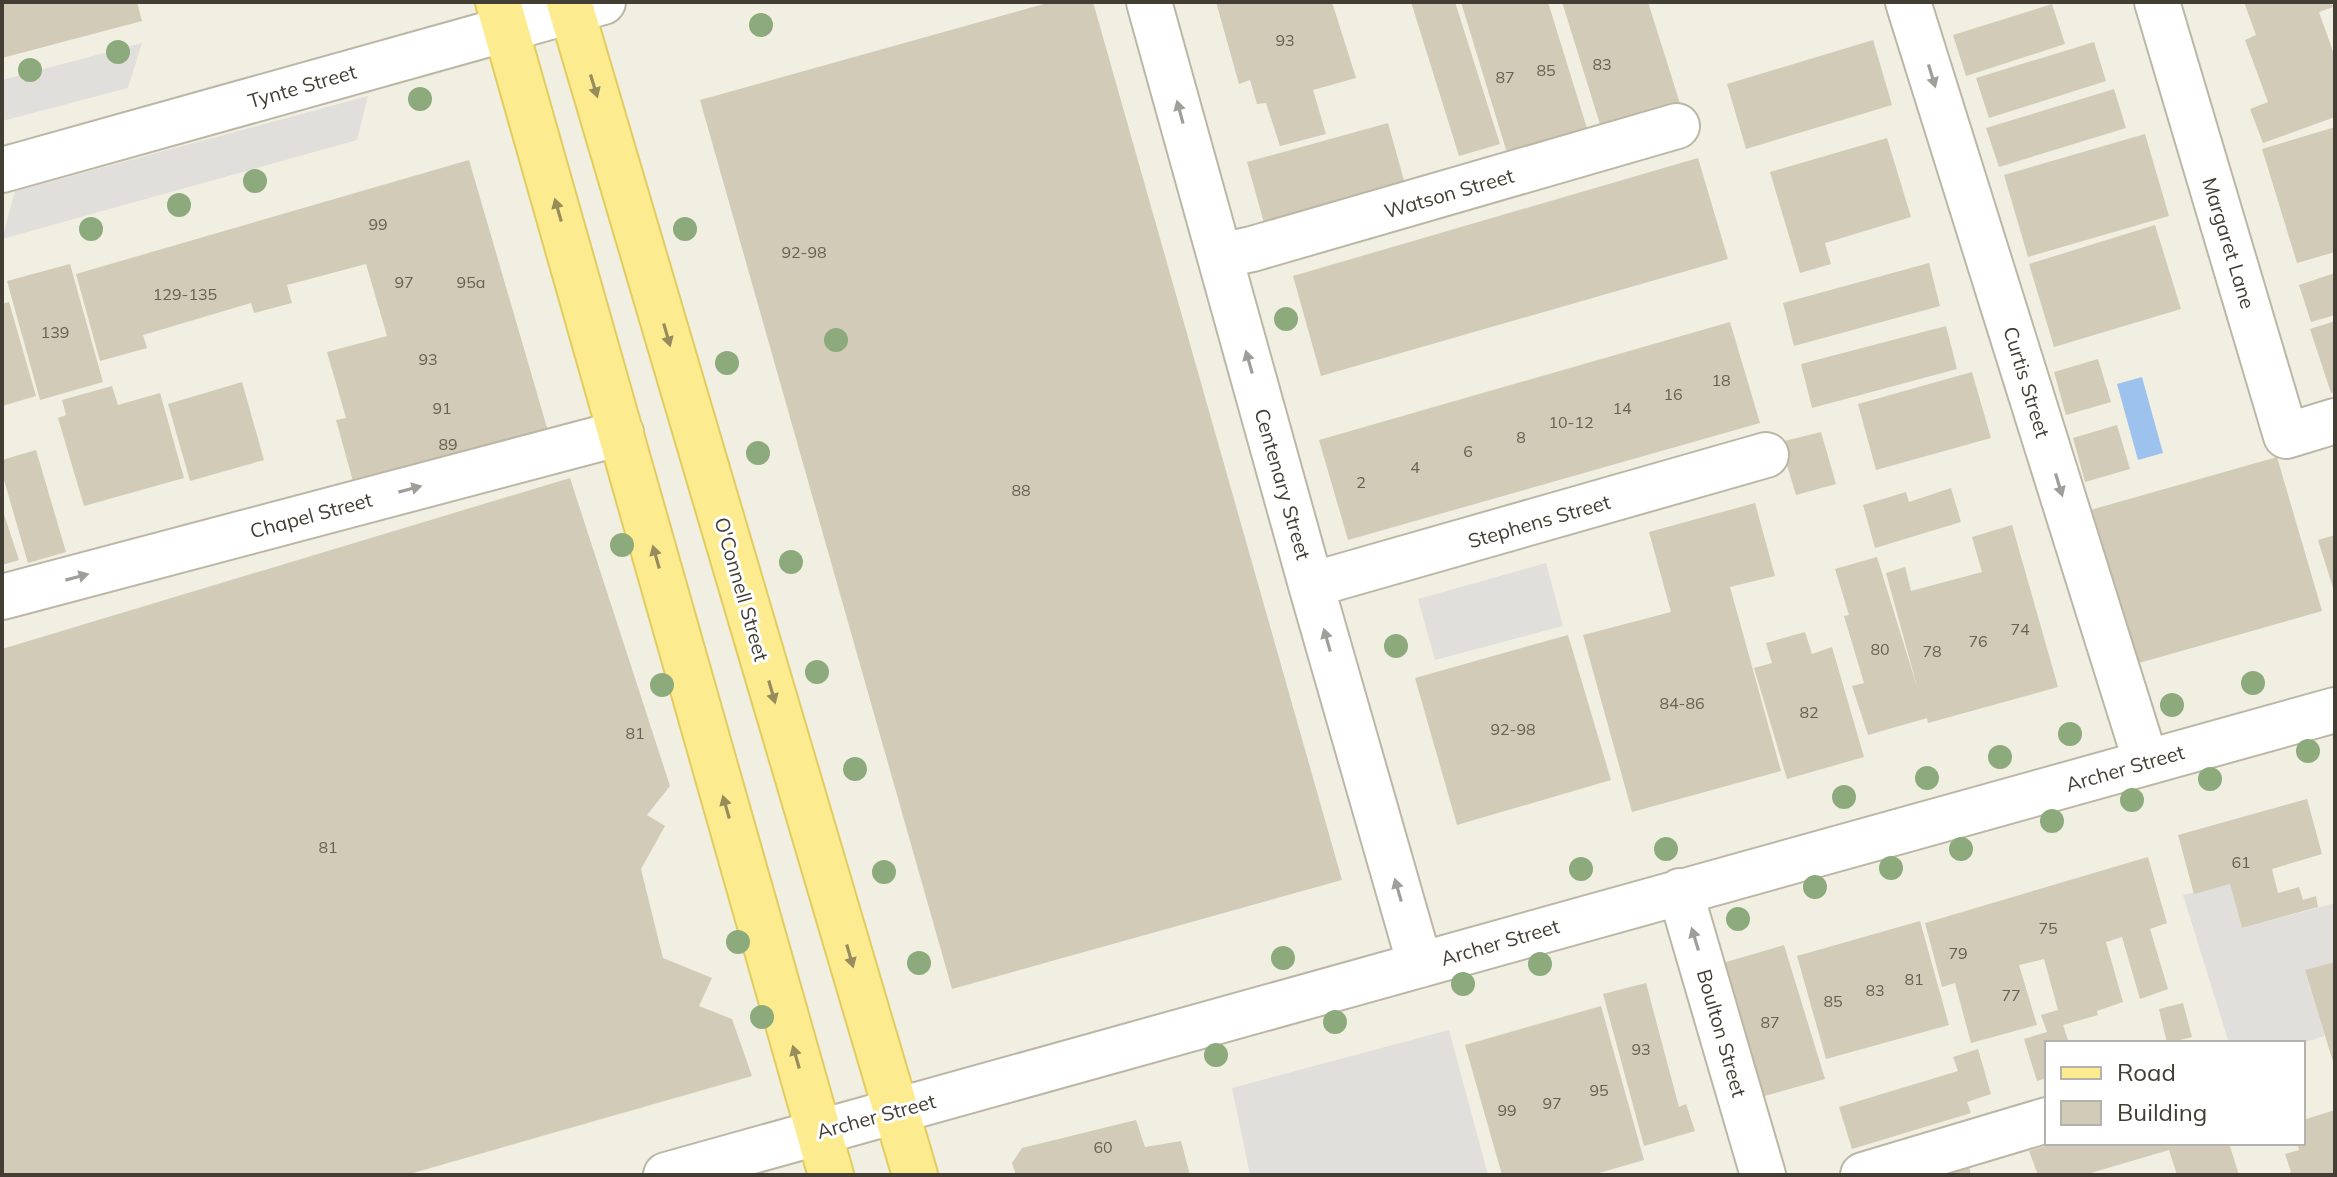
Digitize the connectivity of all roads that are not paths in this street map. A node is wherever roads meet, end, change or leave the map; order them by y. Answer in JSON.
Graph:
{"nodes":[{"id":1,"x":1149,"y":2,"type":"edge"},
{"id":2,"x":1908,"y":2,"type":"edge"},
{"id":3,"x":2157,"y":2,"type":"edge"},
{"id":4,"x":581,"y":5,"type":"edge"},
{"id":5,"x":502,"y":15,"type":"edge"},
{"id":6,"x":1677,"y":126,"type":"dead end"},
{"id":7,"x":2,"y":170,"type":"edge"},
{"id":8,"x":1220,"y":256,"type":"junction"},
{"id":9,"x":2335,"y":421,"type":"edge"},
{"id":10,"x":621,"y":433,"type":"junction"},
{"id":11,"x":1766,"y":455,"type":"dead end"},
{"id":12,"x":1311,"y":585,"type":"junction"},
{"id":13,"x":2,"y":597,"type":"edge"},
{"id":14,"x":2335,"y":710,"type":"edge"},
{"id":15,"x":2146,"y":762,"type":"junction"},
{"id":16,"x":1680,"y":891,"type":"junction"},
{"id":17,"x":1420,"y":965,"type":"junction"},
{"id":18,"x":895,"y":1111,"type":"junction"},
{"id":19,"x":2045,"y":1121,"type":"edge"},
{"id":20,"x":818,"y":1132,"type":"junction"},
{"id":21,"x":666,"y":1175,"type":"edge"},
{"id":22,"x":831,"y":1175,"type":"edge"},
{"id":23,"x":915,"y":1175,"type":"edge"},
{"id":24,"x":1763,"y":1175,"type":"edge"},
{"id":25,"x":1863,"y":1175,"type":"edge"}],
"edges":[{"from":8,"to":1,"type":"street","name":"Centenary Street","one_way":true},
{"from":2,"to":15,"type":"street","name":"Curtis Street","one_way":true},
{"from":3,"to":9,"type":"street","name":"Margaret Lane"},
{"from":4,"to":5,"type":"street","name":"Tynte Street"},
{"from":4,"to":18,"type":"main road","name":"O'Connell Street","one_way":true},
{"from":5,"to":7,"type":"street","name":"Tynte Street"},
{"from":10,"to":5,"type":"main road","one_way":true},
{"from":6,"to":8,"type":"street","name":"Watson Street"},
{"from":12,"to":8,"type":"street","name":"Centenary Street","one_way":true},
{"from":13,"to":10,"type":"street","name":"Chapel Street","one_way":true},
{"from":20,"to":10,"type":"main road","one_way":true},
{"from":11,"to":12,"type":"street","name":"Stephens Street"},
{"from":17,"to":12,"type":"street","name":"Centenary Street","one_way":true},
{"from":14,"to":15,"type":"street","name":"Archer Street"},
{"from":15,"to":16,"type":"street","name":"Archer Street"},
{"from":16,"to":17,"type":"street","name":"Archer Street"},
{"from":24,"to":16,"type":"street","name":"Boulton Street","one_way":true},
{"from":17,"to":18,"type":"street","name":"Archer Street"},
{"from":18,"to":20,"type":"street","name":"Archer Street"},
{"from":18,"to":23,"type":"main road","name":"O'Connell Street"},
{"from":19,"to":25,"type":"street"},
{"from":20,"to":21,"type":"street","name":"Archer Street"},
{"from":20,"to":22,"type":"main road"}]}
